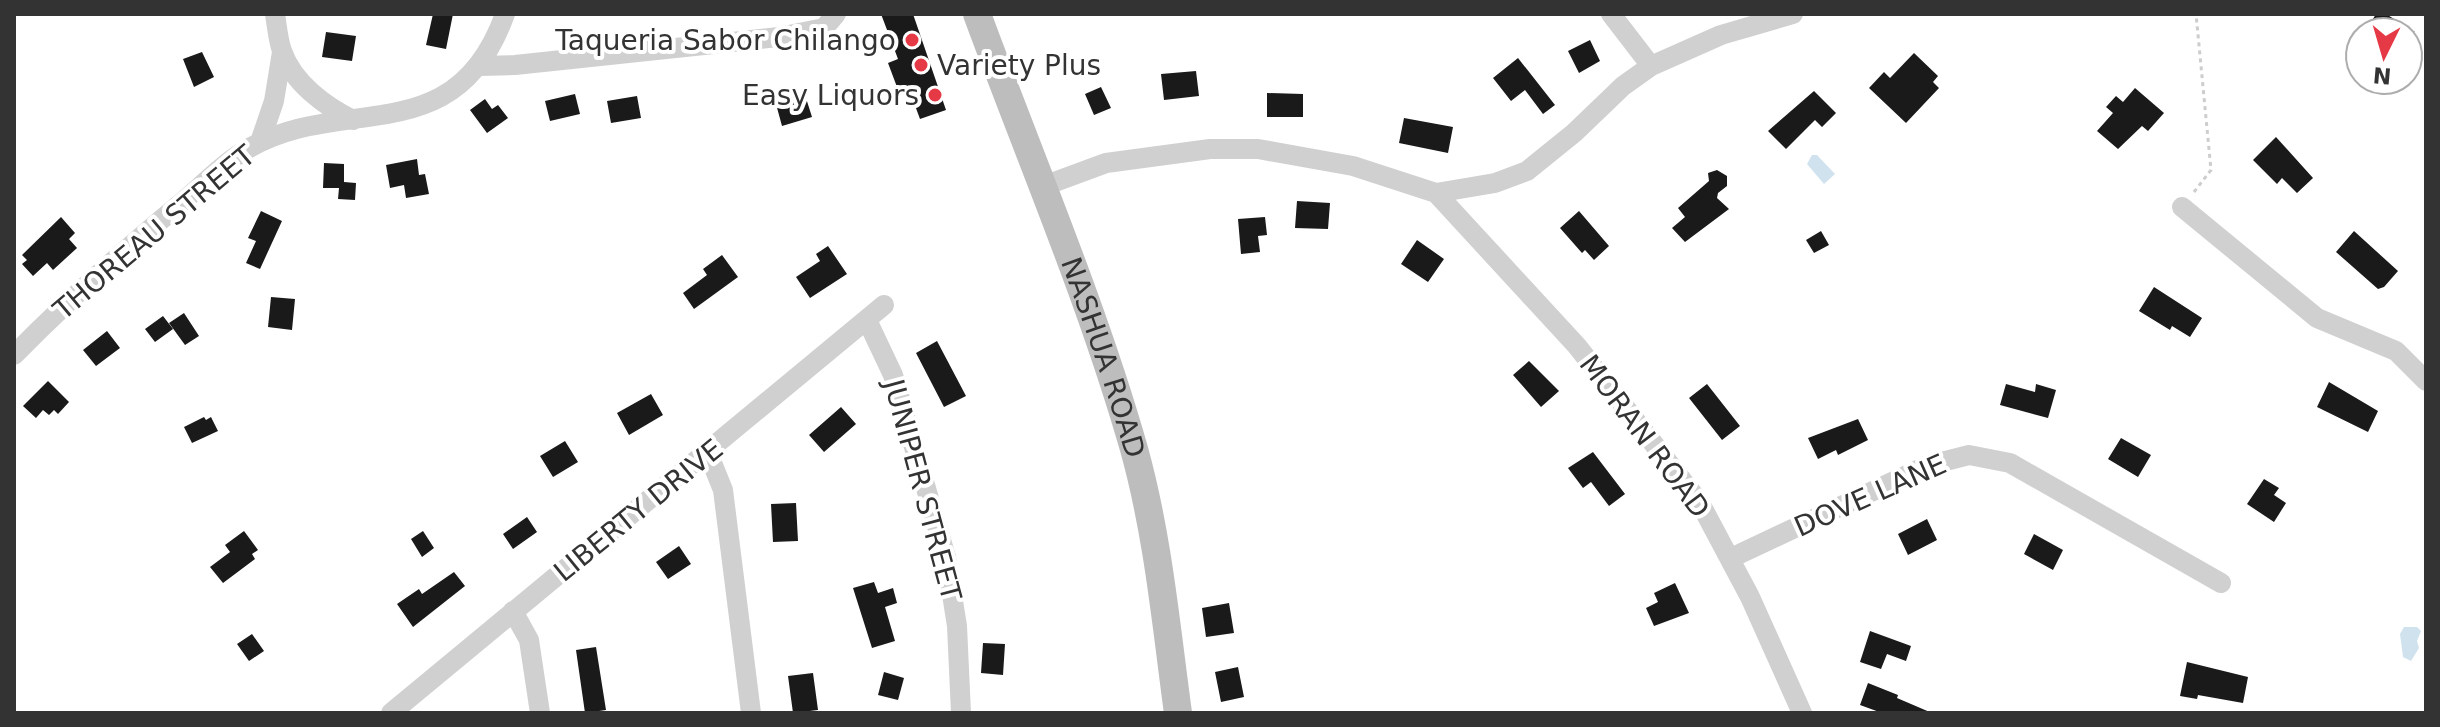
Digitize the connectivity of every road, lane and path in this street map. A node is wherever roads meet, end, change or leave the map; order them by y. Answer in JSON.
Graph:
{"nodes":[{"id":1,"x":275,"y":14,"type":"edge"},
{"id":2,"x":505,"y":14,"type":"edge"},
{"id":3,"x":977,"y":14,"type":"edge"},
{"id":4,"x":1611,"y":14,"type":"edge"},
{"id":5,"x":1793,"y":14,"type":"edge"},
{"id":6,"x":2196,"y":14,"type":"edge"},
{"id":7,"x":835,"y":16,"type":"edge"},
{"id":8,"x":282,"y":52,"type":"junction"},
{"id":9,"x":480,"y":66,"type":"junction"},
{"id":10,"x":1651,"y":66,"type":"junction"},
{"id":11,"x":353,"y":120,"type":"junction"},
{"id":12,"x":260,"y":142,"type":"junction"},
{"id":13,"x":1041,"y":187,"type":"junction"},
{"id":14,"x":1436,"y":193,"type":"junction"},
{"id":15,"x":2182,"y":207,"type":"joint"},
{"id":16,"x":884,"y":305,"type":"dead end"},
{"id":17,"x":867,"y":320,"type":"junction"},
{"id":18,"x":14,"y":355,"type":"edge"},
{"id":19,"x":2426,"y":381,"type":"edge"},
{"id":20,"x":708,"y":453,"type":"junction"},
{"id":21,"x":1731,"y":558,"type":"junction"},
{"id":22,"x":2221,"y":583,"type":"dead end"},
{"id":23,"x":513,"y":611,"type":"junction"},
{"id":24,"x":391,"y":713,"type":"edge"},
{"id":25,"x":540,"y":713,"type":"edge"},
{"id":26,"x":751,"y":713,"type":"edge"},
{"id":27,"x":961,"y":713,"type":"edge"},
{"id":28,"x":1178,"y":713,"type":"edge"},
{"id":29,"x":1802,"y":713,"type":"edge"}],
"edges":[{"from":1,"to":8,"type":"street"},
{"from":2,"to":9,"type":"street"},
{"from":3,"to":13,"type":"main road","name":"NASHUA ROAD"},
{"from":4,"to":10,"type":"street"},
{"from":5,"to":10,"type":"street"},
{"from":6,"to":15,"type":"path"},
{"from":7,"to":9,"type":"street"},
{"from":8,"to":11,"type":"street"},
{"from":8,"to":12,"type":"street"},
{"from":9,"to":11,"type":"street","name":"THOREAU STREET"},
{"from":10,"to":14,"type":"street"},
{"from":11,"to":12,"type":"street","name":"THOREAU STREET"},
{"from":12,"to":18,"type":"street","name":"THOREAU STREET"},
{"from":13,"to":14,"type":"street"},
{"from":13,"to":28,"type":"main road","name":"NASHUA ROAD"},
{"from":14,"to":21,"type":"street","name":"MORAN ROAD"},
{"from":15,"to":19,"type":"street"},
{"from":16,"to":17,"type":"street","name":"LIBERTY DRIVE"},
{"from":17,"to":20,"type":"street","name":"LIBERTY DRIVE"},
{"from":17,"to":27,"type":"street","name":"JUNIPER STREET"},
{"from":20,"to":23,"type":"street","name":"LIBERTY DRIVE"},
{"from":20,"to":26,"type":"street"},
{"from":21,"to":22,"type":"street","name":"DOVE LANE"},
{"from":21,"to":29,"type":"street","name":"MORAN ROAD"},
{"from":23,"to":24,"type":"street","name":"LIBERTY DRIVE"},
{"from":23,"to":25,"type":"street"}]}
